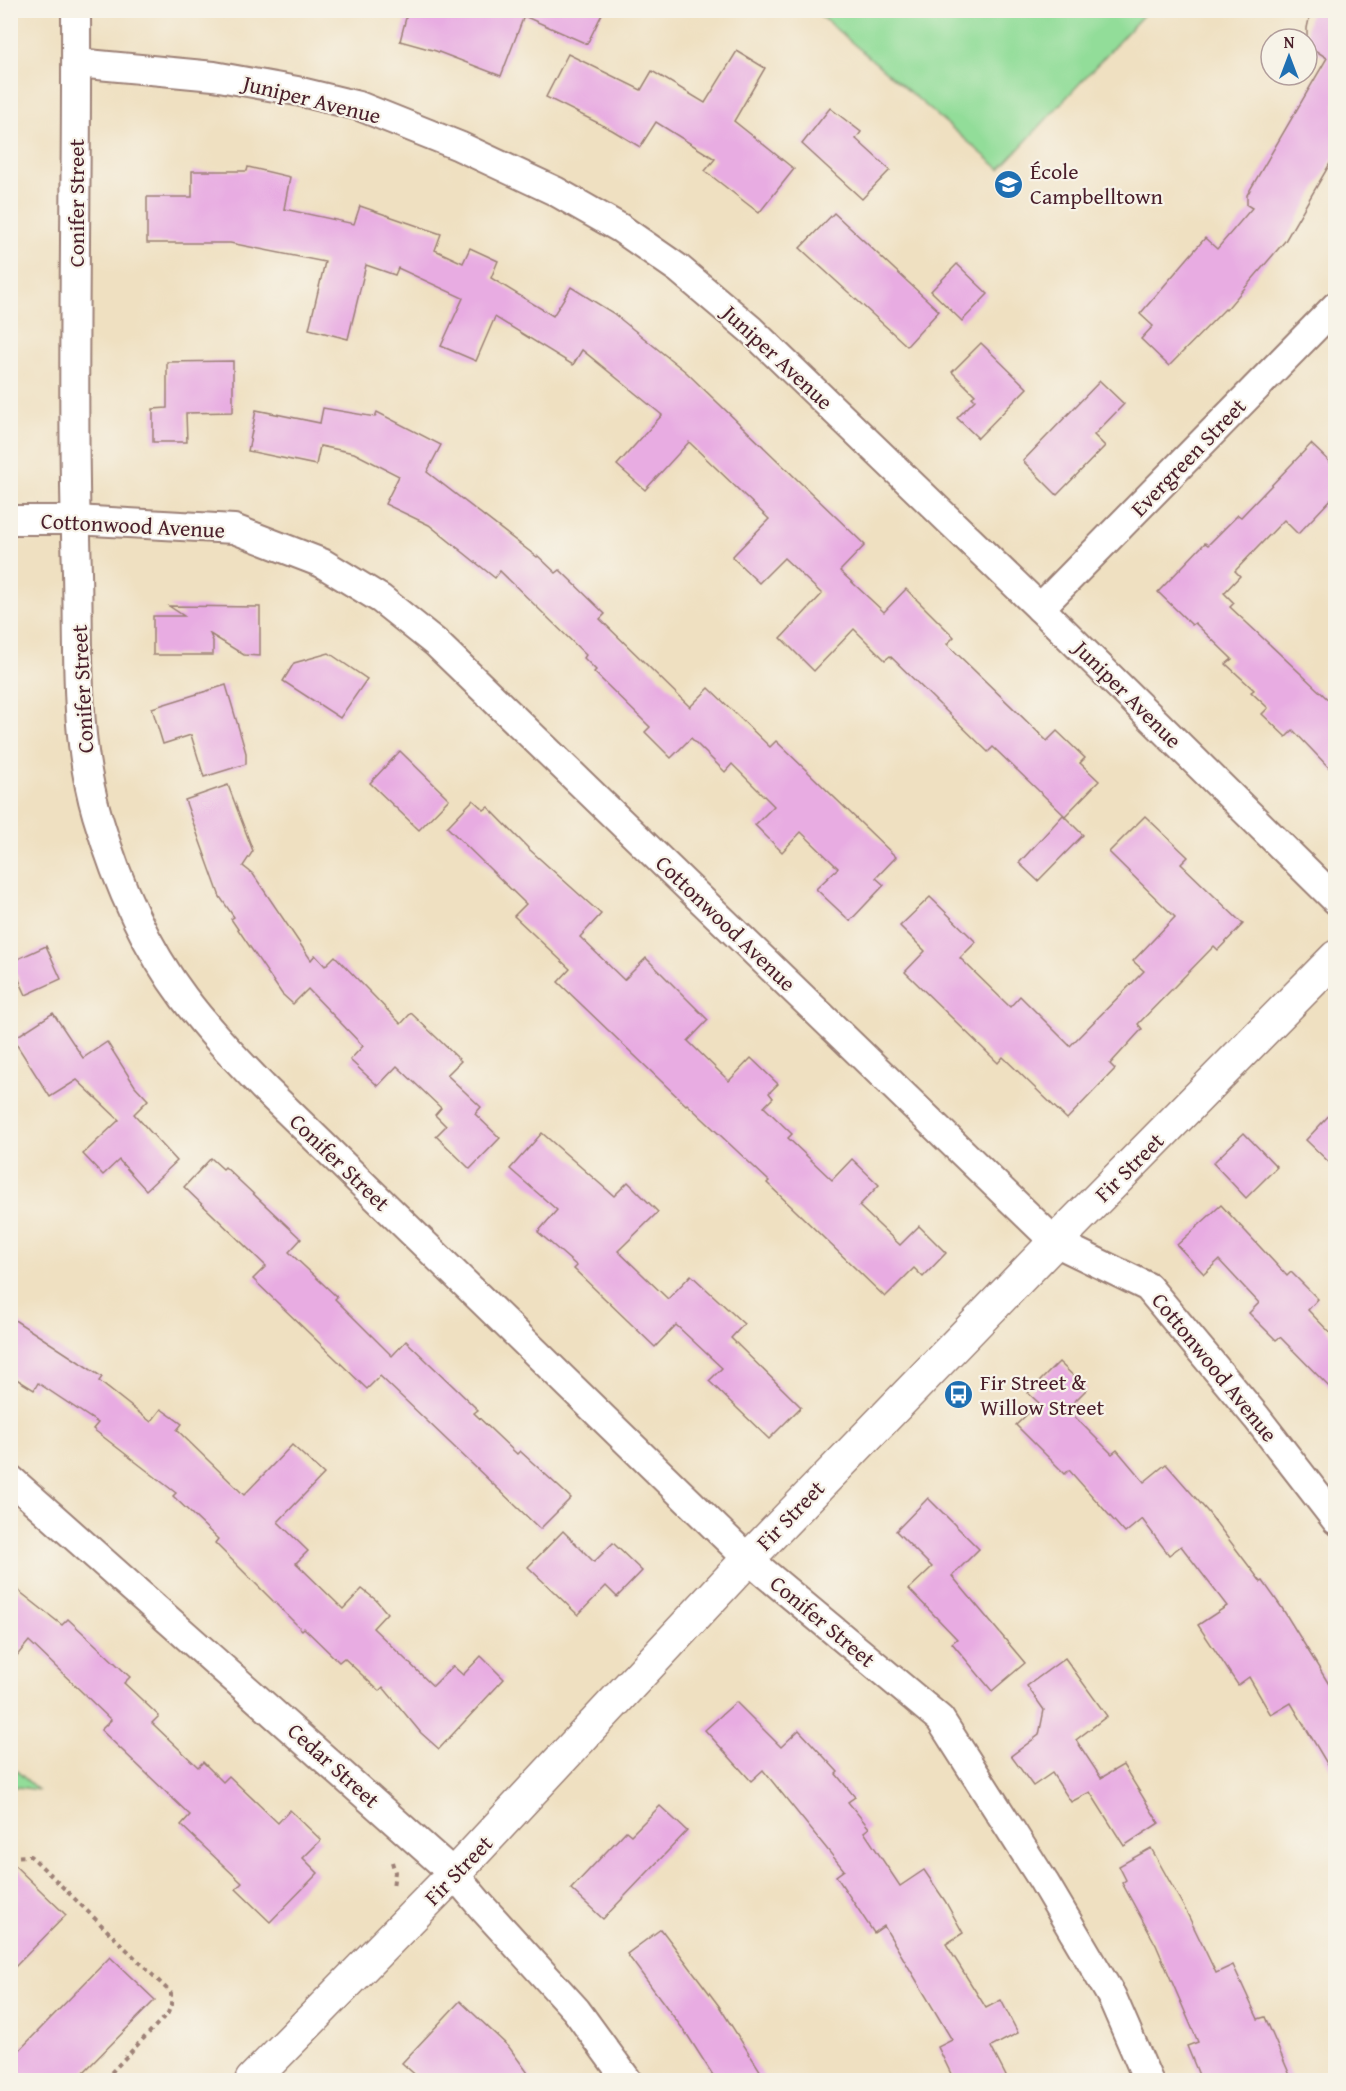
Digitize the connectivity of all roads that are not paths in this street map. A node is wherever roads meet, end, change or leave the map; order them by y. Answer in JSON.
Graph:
{"nodes":[{"id":1,"x":76,"y":10,"type":"edge"},
{"id":2,"x":77,"y":63,"type":"junction"},
{"id":3,"x":1335,"y":306,"type":"edge"},
{"id":4,"x":10,"y":520,"type":"edge"},
{"id":5,"x":75,"y":520,"type":"junction"},
{"id":6,"x":1040,"y":608,"type":"junction"},
{"id":7,"x":1335,"y":900,"type":"edge"},
{"id":8,"x":1335,"y":957,"type":"edge"},
{"id":9,"x":1055,"y":1242,"type":"junction"},
{"id":10,"x":10,"y":1479,"type":"edge"},
{"id":11,"x":1335,"y":1520,"type":"edge"},
{"id":12,"x":748,"y":1559,"type":"junction"},
{"id":13,"x":454,"y":1874,"type":"junction"},
{"id":14,"x":252,"y":2080,"type":"edge"},
{"id":15,"x":627,"y":2080,"type":"edge"},
{"id":16,"x":1148,"y":2080,"type":"edge"}],
"edges":[{"from":1,"to":2,"type":"street","name":"Conifer Street"},
{"from":2,"to":5,"type":"street","name":"Conifer Street"},
{"from":2,"to":6,"type":"street","name":"Juniper Avenue"},
{"from":3,"to":6,"type":"street","name":"Evergreen Street"},
{"from":4,"to":5,"type":"street","name":"Cottonwood Avenue"},
{"from":5,"to":9,"type":"street","name":"Cottonwood Avenue"},
{"from":5,"to":12,"type":"street","name":"Conifer Street"},
{"from":6,"to":7,"type":"street","name":"Juniper Avenue"},
{"from":8,"to":9,"type":"street","name":"Fir Street"},
{"from":9,"to":11,"type":"street","name":"Cottonwood Avenue"},
{"from":9,"to":12,"type":"street","name":"Fir Street"},
{"from":10,"to":13,"type":"street","name":"Cedar Street"},
{"from":12,"to":13,"type":"street","name":"Fir Street"},
{"from":12,"to":16,"type":"street","name":"Conifer Street"},
{"from":13,"to":14,"type":"street","name":"Fir Street"},
{"from":13,"to":15,"type":"street","name":"Cedar Street"}]}
